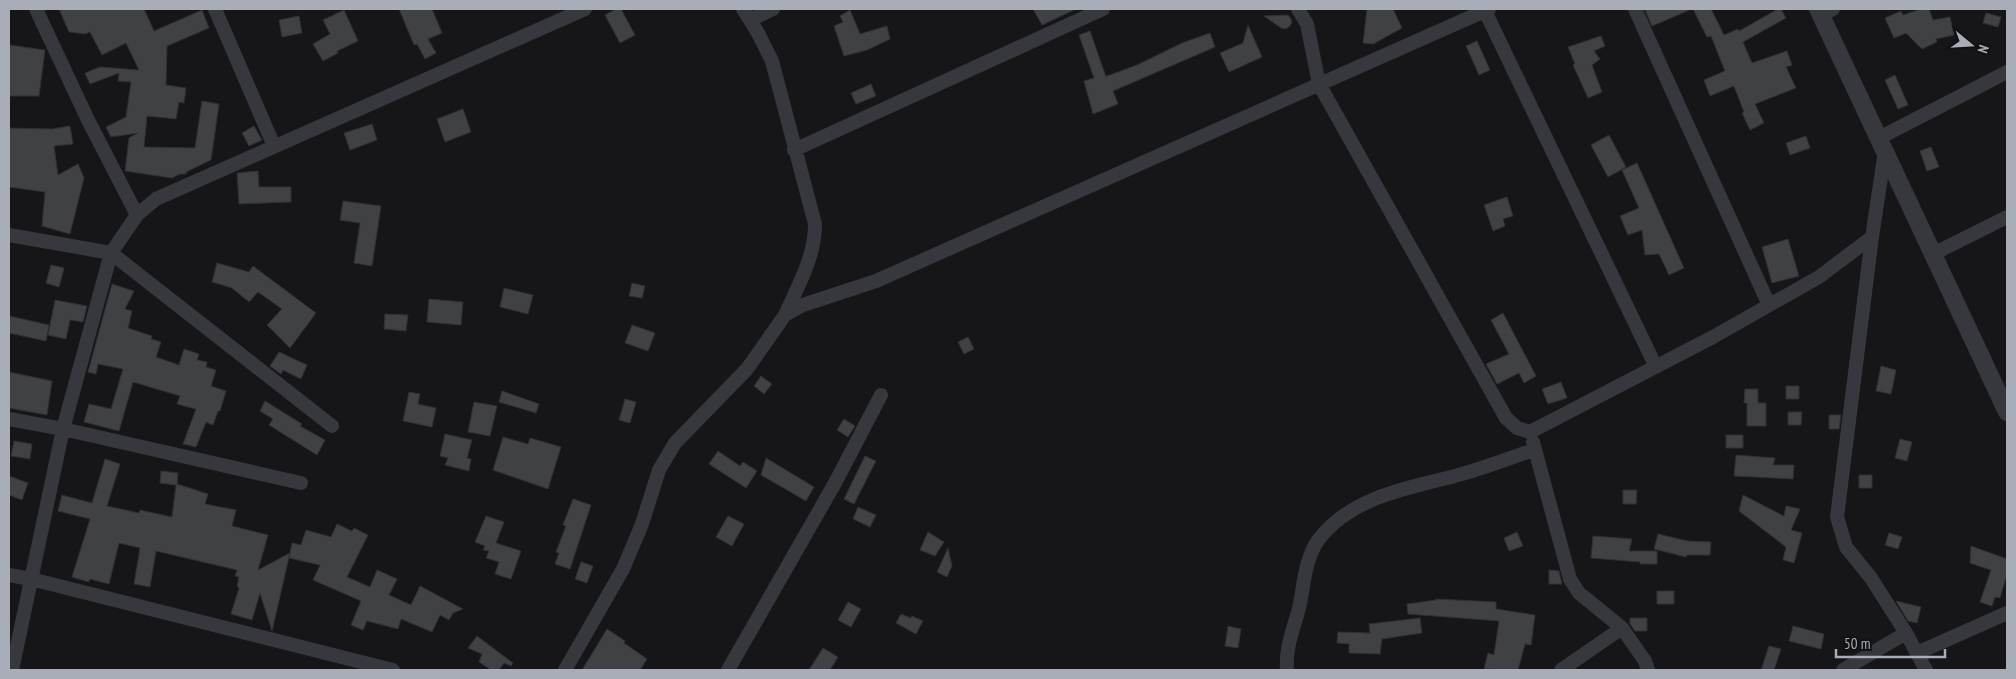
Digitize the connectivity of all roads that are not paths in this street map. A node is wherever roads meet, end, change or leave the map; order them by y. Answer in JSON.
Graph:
{"nodes":[{"id":1,"x":36,"y":9,"type":"edge"},
{"id":2,"x":215,"y":9,"type":"edge"},
{"id":3,"x":585,"y":9,"type":"edge"},
{"id":4,"x":774,"y":9,"type":"edge"},
{"id":5,"x":1103,"y":9,"type":"edge"},
{"id":6,"x":1298,"y":9,"type":"edge"},
{"id":7,"x":1635,"y":9,"type":"edge"},
{"id":8,"x":1487,"y":10,"type":"edge"},
{"id":9,"x":1824,"y":11,"type":"edge"},
{"id":10,"x":746,"y":14,"type":"edge"},
{"id":11,"x":2007,"y":72,"type":"edge"},
{"id":12,"x":1319,"y":84,"type":"junction"},
{"id":13,"x":1882,"y":145,"type":"junction"},
{"id":14,"x":274,"y":146,"type":"junction"},
{"id":15,"x":794,"y":150,"type":"junction"},
{"id":16,"x":137,"y":215,"type":"junction"},
{"id":17,"x":2007,"y":218,"type":"edge"},
{"id":18,"x":9,"y":235,"type":"edge"},
{"id":19,"x":1872,"y":236,"type":"junction"},
{"id":20,"x":111,"y":253,"type":"junction"},
{"id":21,"x":1933,"y":254,"type":"junction"},
{"id":22,"x":1769,"y":305,"type":"junction"},
{"id":23,"x":784,"y":315,"type":"junction"},
{"id":24,"x":1656,"y":367,"type":"junction"},
{"id":25,"x":882,"y":395,"type":"dead end"},
{"id":26,"x":2007,"y":412,"type":"edge"},
{"id":27,"x":9,"y":419,"type":"edge"},
{"id":28,"x":332,"y":426,"type":"dead end"},
{"id":29,"x":63,"y":429,"type":"junction"},
{"id":30,"x":1530,"y":432,"type":"junction"},
{"id":31,"x":1534,"y":450,"type":"junction"},
{"id":32,"x":301,"y":483,"type":"dead end"},
{"id":33,"x":9,"y":575,"type":"edge"},
{"id":34,"x":31,"y":579,"type":"junction"},
{"id":35,"x":2007,"y":613,"type":"edge"},
{"id":36,"x":1622,"y":628,"type":"junction"},
{"id":37,"x":1906,"y":633,"type":"junction"},
{"id":38,"x":1917,"y":653,"type":"junction"},
{"id":39,"x":12,"y":670,"type":"edge"},
{"id":40,"x":393,"y":670,"type":"edge"},
{"id":41,"x":565,"y":670,"type":"edge"},
{"id":42,"x":728,"y":670,"type":"edge"},
{"id":43,"x":1287,"y":670,"type":"edge"},
{"id":44,"x":1561,"y":670,"type":"edge"},
{"id":45,"x":1648,"y":670,"type":"edge"},
{"id":46,"x":1842,"y":670,"type":"edge"},
{"id":47,"x":1926,"y":670,"type":"edge"}],
"edges":[{"from":1,"to":16,"type":"street"},
{"from":2,"to":14,"type":"street"},
{"from":3,"to":14,"type":"street"},
{"from":4,"to":10,"type":"street"},
{"from":5,"to":15,"type":"street"},
{"from":6,"to":12,"type":"street"},
{"from":7,"to":22,"type":"street"},
{"from":8,"to":12,"type":"street"},
{"from":8,"to":24,"type":"street"},
{"from":9,"to":13,"type":"street"},
{"from":10,"to":15,"type":"street"},
{"from":11,"to":13,"type":"street"},
{"from":12,"to":23,"type":"street"},
{"from":12,"to":30,"type":"street"},
{"from":13,"to":19,"type":"street"},
{"from":13,"to":21,"type":"street"},
{"from":14,"to":16,"type":"street"},
{"from":15,"to":23,"type":"street"},
{"from":16,"to":20,"type":"street"},
{"from":17,"to":21,"type":"street"},
{"from":18,"to":20,"type":"street"},
{"from":19,"to":22,"type":"street"},
{"from":19,"to":37,"type":"street"},
{"from":20,"to":28,"type":"street"},
{"from":20,"to":29,"type":"street"},
{"from":21,"to":26,"type":"street"},
{"from":22,"to":24,"type":"street"},
{"from":23,"to":41,"type":"street"},
{"from":24,"to":30,"type":"street"},
{"from":25,"to":42,"type":"street"},
{"from":27,"to":29,"type":"street"},
{"from":29,"to":32,"type":"street"},
{"from":29,"to":34,"type":"street"},
{"from":30,"to":31,"type":"street"},
{"from":31,"to":36,"type":"street"},
{"from":31,"to":43,"type":"street"},
{"from":33,"to":34,"type":"street"},
{"from":34,"to":39,"type":"street"},
{"from":34,"to":40,"type":"street"},
{"from":35,"to":38,"type":"street"},
{"from":36,"to":44,"type":"street"},
{"from":36,"to":45,"type":"street"},
{"from":37,"to":38,"type":"street"},
{"from":37,"to":46,"type":"street"},
{"from":38,"to":47,"type":"street"}]}
